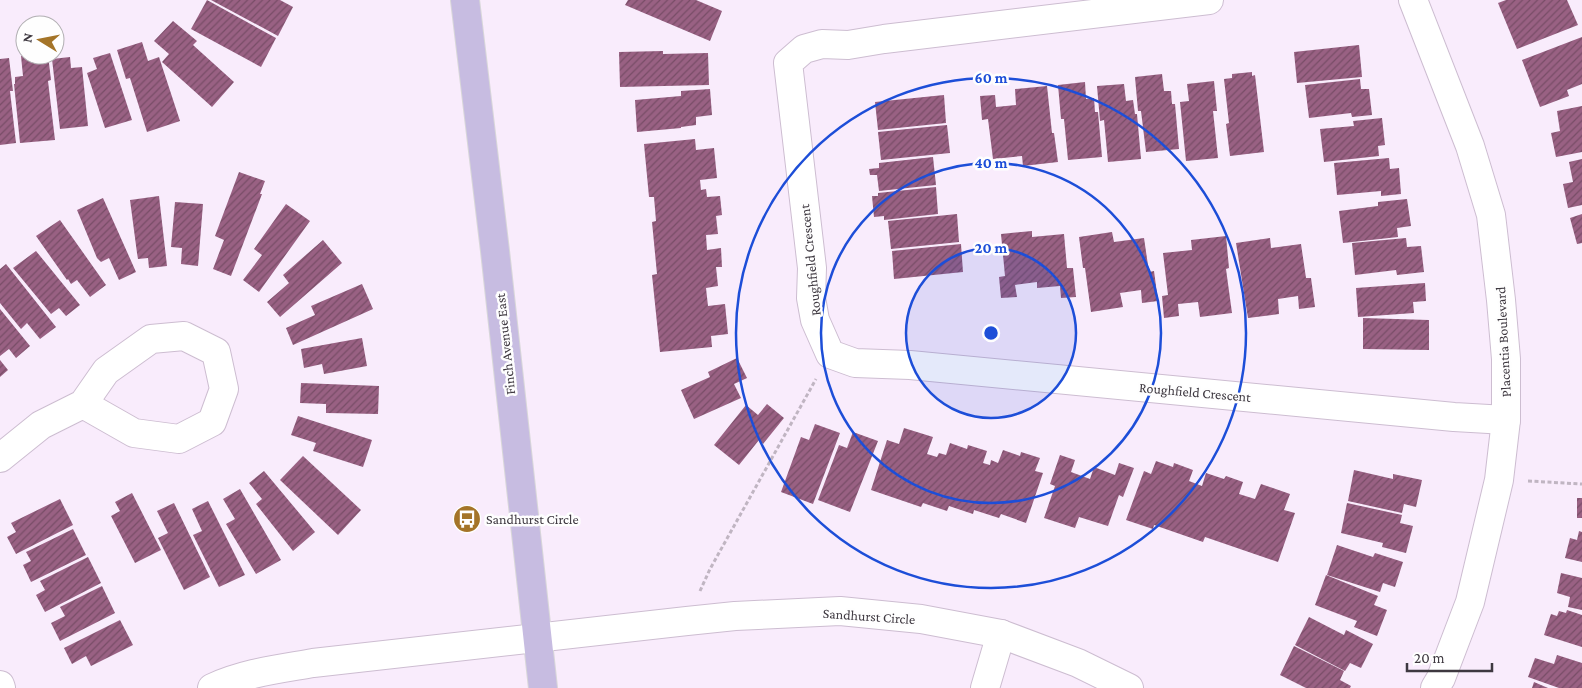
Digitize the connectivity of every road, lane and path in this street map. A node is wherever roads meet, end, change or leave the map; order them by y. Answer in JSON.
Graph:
{"nodes":[{"id":1,"x":465,"y":0,"type":"edge"},
{"id":2,"x":1209,"y":0,"type":"edge"},
{"id":3,"x":1413,"y":0,"type":"edge"},
{"id":4,"x":830,"y":354,"type":"junction"},
{"id":5,"x":83,"y":404,"type":"junction"},
{"id":6,"x":1506,"y":420,"type":"junction"},
{"id":7,"x":0,"y":458,"type":"edge"},
{"id":8,"x":1499,"y":480,"type":"junction"},
{"id":9,"x":1582,"y":484,"type":"edge"},
{"id":10,"x":687,"y":621,"type":"junction"},
{"id":11,"x":1001,"y":634,"type":"junction"},
{"id":12,"x":536,"y":637,"type":"junction"},
{"id":13,"x":212,"y":688,"type":"edge"},
{"id":14,"x":543,"y":688,"type":"edge"},
{"id":15,"x":984,"y":688,"type":"edge"},
{"id":16,"x":1129,"y":688,"type":"edge"},
{"id":17,"x":1436,"y":688,"type":"edge"}],
"edges":[{"from":1,"to":12,"type":"main road","name":"Finch Avenue East"},
{"from":2,"to":4,"type":"street","name":"Roughfield Crescent"},
{"from":3,"to":6,"type":"street","name":"Placentia Boulevard"},
{"from":4,"to":6,"type":"street","name":"Roughfield Crescent"},
{"from":4,"to":10,"type":"path"},
{"from":5,"to":5,"type":"street"},
{"from":5,"to":7,"type":"street"},
{"from":6,"to":8,"type":"street","name":"Placentia Boulevard"},
{"from":8,"to":9,"type":"path"},
{"from":8,"to":17,"type":"street","name":"Placentia Boulevard"},
{"from":10,"to":11,"type":"street","name":"Sandhurst Circle"},
{"from":10,"to":12,"type":"street","name":"Sandhurst Circle"},
{"from":11,"to":15,"type":"street"},
{"from":11,"to":16,"type":"street","name":"Sandhurst Circle"},
{"from":12,"to":13,"type":"street","name":"Sandhurst Circle"},
{"from":12,"to":14,"type":"main road","name":"Finch Avenue East"}]}
